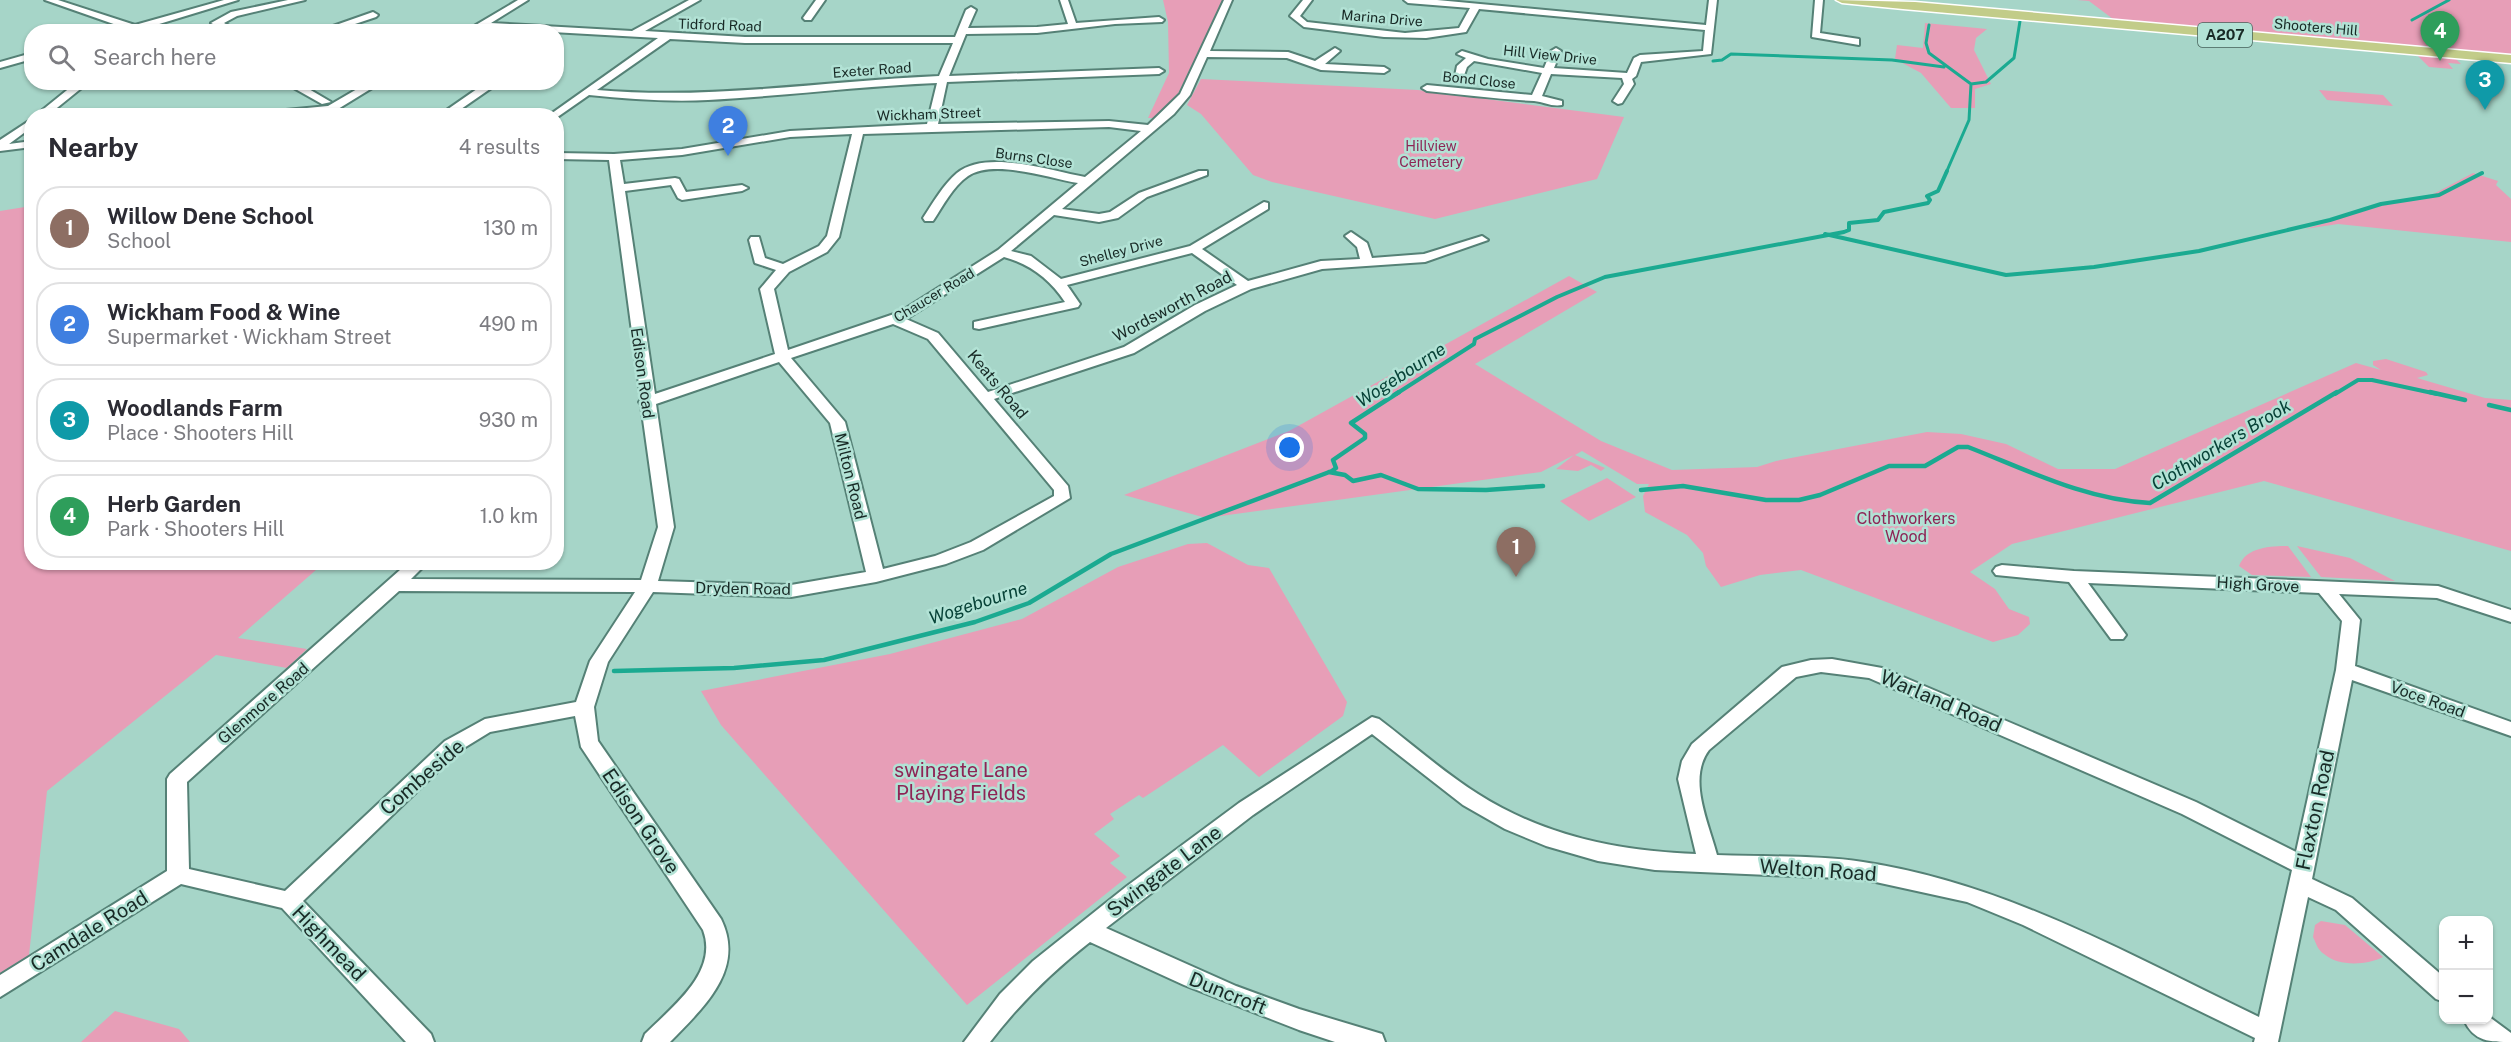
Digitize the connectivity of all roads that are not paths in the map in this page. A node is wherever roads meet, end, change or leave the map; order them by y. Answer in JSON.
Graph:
{"nodes":[{"id":1,"x":49,"y":0,"type":"edge"},
{"id":2,"x":234,"y":0,"type":"edge"},
{"id":3,"x":301,"y":0,"type":"edge"},
{"id":4,"x":524,"y":0,"type":"edge"},
{"id":5,"x":696,"y":0,"type":"edge"},
{"id":6,"x":821,"y":0,"type":"edge"},
{"id":7,"x":1064,"y":0,"type":"edge"},
{"id":8,"x":1228,"y":0,"type":"edge"},
{"id":9,"x":1308,"y":0,"type":"edge"},
{"id":10,"x":1408,"y":0,"type":"edge"},
{"id":11,"x":1713,"y":0,"type":"edge"},
{"id":12,"x":1819,"y":0,"type":"edge"},
{"id":13,"x":1842,"y":0,"type":"edge"},
{"id":14,"x":1898,"y":4,"type":"edge"},
{"id":15,"x":1476,"y":6,"type":"junction"},
{"id":16,"x":971,"y":10,"type":"dead end"},
{"id":17,"x":373,"y":15,"type":"dead end"},
{"id":18,"x":808,"y":18,"type":"dead end"},
{"id":19,"x":1160,"y":20,"type":"dead end"},
{"id":20,"x":120,"y":24,"type":"edge"},
{"id":21,"x":157,"y":24,"type":"edge"},
{"id":22,"x":218,"y":24,"type":"edge"},
{"id":23,"x":345,"y":24,"type":"edge"},
{"id":24,"x":483,"y":24,"type":"edge"},
{"id":25,"x":1073,"y":26,"type":"junction"},
{"id":26,"x":1710,"y":28,"type":"junction"},
{"id":27,"x":564,"y":29,"type":"edge"},
{"id":28,"x":577,"y":30,"type":"junction"},
{"id":29,"x":634,"y":34,"type":"junction"},
{"id":30,"x":960,"y":35,"type":"junction"},
{"id":31,"x":666,"y":36,"type":"junction"},
{"id":32,"x":564,"y":38,"type":"edge"},
{"id":33,"x":1856,"y":41,"type":"dead end"},
{"id":34,"x":1335,"y":51,"type":"dead end"},
{"id":35,"x":1556,"y":51,"type":"dead end"},
{"id":36,"x":1203,"y":54,"type":"junction"},
{"id":37,"x":24,"y":58,"type":"edge"},
{"id":38,"x":2511,"y":59,"type":"edge"},
{"id":39,"x":1315,"y":64,"type":"junction"},
{"id":40,"x":0,"y":65,"type":"edge"},
{"id":41,"x":1385,"y":67,"type":"dead end"},
{"id":42,"x":1159,"y":70,"type":"dead end"},
{"id":43,"x":1547,"y":71,"type":"junction"},
{"id":44,"x":1626,"y":77,"type":"junction"},
{"id":45,"x":943,"y":79,"type":"junction"},
{"id":46,"x":1458,"y":79,"type":"dead end"},
{"id":47,"x":1427,"y":88,"type":"dead end"},
{"id":48,"x":74,"y":90,"type":"edge"},
{"id":49,"x":301,"y":90,"type":"edge"},
{"id":50,"x":361,"y":90,"type":"edge"},
{"id":51,"x":483,"y":90,"type":"edge"},
{"id":52,"x":586,"y":92,"type":"junction"},
{"id":53,"x":1536,"y":98,"type":"junction"},
{"id":54,"x":1618,"y":101,"type":"dead end"},
{"id":55,"x":1557,"y":103,"type":"dead end"},
{"id":56,"x":328,"y":106,"type":"junction"},
{"id":57,"x":50,"y":108,"type":"edge"},
{"id":58,"x":313,"y":108,"type":"edge"},
{"id":59,"x":331,"y":108,"type":"edge"},
{"id":60,"x":455,"y":108,"type":"edge"},
{"id":61,"x":564,"y":108,"type":"edge"},
{"id":62,"x":932,"y":127,"type":"junction"},
{"id":63,"x":24,"y":128,"type":"edge"},
{"id":64,"x":1151,"y":129,"type":"junction"},
{"id":65,"x":858,"y":132,"type":"junction"},
{"id":66,"x":24,"y":145,"type":"edge"},
{"id":67,"x":0,"y":147,"type":"edge"},
{"id":68,"x":564,"y":156,"type":"edge"},
{"id":69,"x":614,"y":157,"type":"junction"},
{"id":70,"x":1203,"y":173,"type":"dead end"},
{"id":71,"x":1086,"y":182,"type":"junction"},
{"id":72,"x":618,"y":188,"type":"junction"},
{"id":73,"x":742,"y":188,"type":"dead end"},
{"id":74,"x":1264,"y":206,"type":"dead end"},
{"id":75,"x":1052,"y":211,"type":"junction"},
{"id":76,"x":929,"y":218,"type":"dead end"},
{"id":77,"x":1351,"y":236,"type":"dead end"},
{"id":78,"x":754,"y":240,"type":"dead end"},
{"id":79,"x":1482,"y":240,"type":"dead end"},
{"id":80,"x":1194,"y":249,"type":"junction"},
{"id":81,"x":1002,"y":253,"type":"junction"},
{"id":82,"x":1367,"y":261,"type":"junction"},
{"id":83,"x":784,"y":268,"type":"junction"},
{"id":84,"x":1059,"y":283,"type":"junction"},
{"id":85,"x":1246,"y":286,"type":"junction"},
{"id":86,"x":894,"y":320,"type":"junction"},
{"id":87,"x":979,"y":326,"type":"dead end"},
{"id":88,"x":783,"y":358,"type":"junction"},
{"id":89,"x":987,"y":397,"type":"junction"},
{"id":90,"x":646,"y":402,"type":"junction"},
{"id":91,"x":1062,"y":489,"type":"joint"},
{"id":92,"x":412,"y":570,"type":"edge"},
{"id":93,"x":2002,"y":571,"type":"dead end"},
{"id":94,"x":876,"y":576,"type":"junction"},
{"id":95,"x":2074,"y":577,"type":"junction"},
{"id":96,"x":397,"y":585,"type":"junction"},
{"id":97,"x":648,"y":586,"type":"junction"},
{"id":98,"x":2324,"y":587,"type":"junction"},
{"id":99,"x":2511,"y":616,"type":"edge"},
{"id":100,"x":2117,"y":635,"type":"dead end"},
{"id":101,"x":2345,"y":670,"type":"junction"},
{"id":102,"x":584,"y":707,"type":"junction"},
{"id":103,"x":1372,"y":724,"type":"joint"},
{"id":104,"x":2511,"y":729,"type":"edge"},
{"id":105,"x":1709,"y":864,"type":"junction"},
{"id":106,"x":2302,"y":874,"type":"junction"},
{"id":107,"x":178,"y":875,"type":"junction"},
{"id":108,"x":289,"y":901,"type":"junction"},
{"id":109,"x":1088,"y":930,"type":"junction"},
{"id":110,"x":0,"y":987,"type":"edge"},
{"id":111,"x":2439,"y":988,"type":"edge"},
{"id":112,"x":2481,"y":1024,"type":"edge"},
{"id":113,"x":2267,"y":1038,"type":"edge"},
{"id":114,"x":422,"y":1042,"type":"edge"},
{"id":115,"x":654,"y":1042,"type":"edge"},
{"id":116,"x":976,"y":1042,"type":"edge"},
{"id":117,"x":1373,"y":1042,"type":"edge"},
{"id":118,"x":2504,"y":1042,"type":"edge"}],
"edges":[{"from":1,"to":20,"type":"street"},
{"from":2,"to":21,"type":"street"},
{"from":3,"to":22,"type":"street"},
{"from":4,"to":24,"type":"street"},
{"from":5,"to":29,"type":"street"},
{"from":6,"to":18,"type":"street"},
{"from":7,"to":25,"type":"street"},
{"from":8,"to":36,"type":"street"},
{"from":9,"to":15,"type":"street","name":"Marina Drive"},
{"from":10,"to":15,"type":"street"},
{"from":11,"to":26,"type":"street"},
{"from":12,"to":33,"type":"street"},
{"from":13,"to":14,"type":"main road","number":"A207"},
{"from":14,"to":38,"type":"main road","name":"Shooters Hill","number":"A207"},
{"from":15,"to":26,"type":"street"},
{"from":16,"to":30,"type":"street"},
{"from":17,"to":23,"type":"street"},
{"from":19,"to":25,"type":"street","name":"Tidford Road"},
{"from":25,"to":30,"type":"street","name":"Tidford Road"},
{"from":26,"to":44,"type":"street"},
{"from":27,"to":28,"type":"street","name":"Tidford Road"},
{"from":28,"to":29,"type":"street","name":"Tidford Road"},
{"from":28,"to":32,"type":"street"},
{"from":29,"to":31,"type":"street","name":"Tidford Road"},
{"from":30,"to":31,"type":"street","name":"Tidford Road"},
{"from":30,"to":45,"type":"street"},
{"from":31,"to":52,"type":"street"},
{"from":34,"to":39,"type":"street"},
{"from":35,"to":43,"type":"street","name":"Bond Close"},
{"from":36,"to":39,"type":"street"},
{"from":36,"to":64,"type":"street"},
{"from":37,"to":40,"type":"street"},
{"from":39,"to":41,"type":"street"},
{"from":42,"to":45,"type":"street","name":"Exeter Road"},
{"from":43,"to":44,"type":"street","name":"Hill View Drive"},
{"from":43,"to":46,"type":"street","name":"Hill View Drive"},
{"from":43,"to":53,"type":"street","name":"Bond Close"},
{"from":44,"to":54,"type":"street"},
{"from":45,"to":52,"type":"street","name":"Exeter Road"},
{"from":45,"to":62,"type":"street"},
{"from":47,"to":53,"type":"street","name":"Bond Close"},
{"from":48,"to":57,"type":"street"},
{"from":49,"to":56,"type":"street"},
{"from":50,"to":56,"type":"street"},
{"from":51,"to":60,"type":"street"},
{"from":52,"to":61,"type":"street"},
{"from":53,"to":55,"type":"street"},
{"from":56,"to":58,"type":"street"},
{"from":56,"to":59,"type":"street"},
{"from":62,"to":64,"type":"street","name":"Wickham Street"},
{"from":62,"to":65,"type":"street","name":"Wickham Street"},
{"from":63,"to":67,"type":"street"},
{"from":64,"to":71,"type":"street","name":"Chaucer Road"},
{"from":65,"to":69,"type":"street","name":"Wickham Street"},
{"from":65,"to":83,"type":"street"},
{"from":66,"to":67,"type":"street"},
{"from":68,"to":69,"type":"street","name":"Wickham Street"},
{"from":69,"to":72,"type":"street","name":"Edison Road"},
{"from":70,"to":75,"type":"street"},
{"from":71,"to":75,"type":"street","name":"Chaucer Road"},
{"from":71,"to":76,"type":"street","name":"Burns Close"},
{"from":72,"to":73,"type":"street"},
{"from":72,"to":90,"type":"street","name":"Edison Road"},
{"from":74,"to":80,"type":"street","name":"Shelley Drive"},
{"from":75,"to":81,"type":"street","name":"Chaucer Road"},
{"from":77,"to":82,"type":"street"},
{"from":78,"to":83,"type":"street"},
{"from":79,"to":82,"type":"street","name":"Wordsworth Road"},
{"from":80,"to":84,"type":"street","name":"Shelley Drive"},
{"from":80,"to":85,"type":"street"},
{"from":81,"to":84,"type":"street"},
{"from":81,"to":86,"type":"street","name":"Chaucer Road"},
{"from":82,"to":85,"type":"street","name":"Wordsworth Road"},
{"from":83,"to":88,"type":"street"},
{"from":84,"to":87,"type":"street"},
{"from":85,"to":89,"type":"street","name":"Wordsworth Road"},
{"from":86,"to":88,"type":"street","name":"Chaucer Road"},
{"from":86,"to":89,"type":"street","name":"Keats Road"},
{"from":88,"to":90,"type":"street","name":"Chaucer Road"},
{"from":88,"to":94,"type":"street","name":"Milton Road"},
{"from":89,"to":91,"type":"street","name":"Keats Road"},
{"from":90,"to":97,"type":"street","name":"Edison Road"},
{"from":91,"to":94,"type":"street","name":"Dryden Road"},
{"from":92,"to":96,"type":"street","name":"Glenmore Road"},
{"from":93,"to":95,"type":"street","name":"High Grove"},
{"from":94,"to":97,"type":"street","name":"Dryden Road"},
{"from":95,"to":98,"type":"street","name":"High Grove"},
{"from":95,"to":100,"type":"street"},
{"from":96,"to":97,"type":"street","name":"Dryden Road"},
{"from":96,"to":107,"type":"street","name":"Glenmore Road"},
{"from":97,"to":102,"type":"street","name":"Edison Grove"},
{"from":98,"to":99,"type":"street","name":"High Grove"},
{"from":98,"to":101,"type":"street","name":"Flaxton Road"},
{"from":101,"to":104,"type":"street","name":"Voce Road"},
{"from":101,"to":106,"type":"street","name":"Flaxton Road"},
{"from":102,"to":108,"type":"street","name":"Combeside"},
{"from":102,"to":115,"type":"street","name":"Edison Grove"},
{"from":103,"to":105,"type":"street","name":"Welton Road"},
{"from":103,"to":109,"type":"street","name":"Swingate Lane"},
{"from":105,"to":106,"type":"street","name":"Warland Road"},
{"from":105,"to":113,"type":"street","name":"Welton Road"},
{"from":106,"to":111,"type":"street","name":"Warland Road"},
{"from":106,"to":113,"type":"street","name":"Flaxton Road"},
{"from":107,"to":108,"type":"street","name":"Highmead"},
{"from":107,"to":110,"type":"street","name":"Camdale Road"},
{"from":108,"to":114,"type":"street","name":"Highmead"},
{"from":109,"to":116,"type":"street","name":"Swingate Lane"},
{"from":109,"to":117,"type":"street","name":"Duncroft"},
{"from":112,"to":118,"type":"street"}]}
